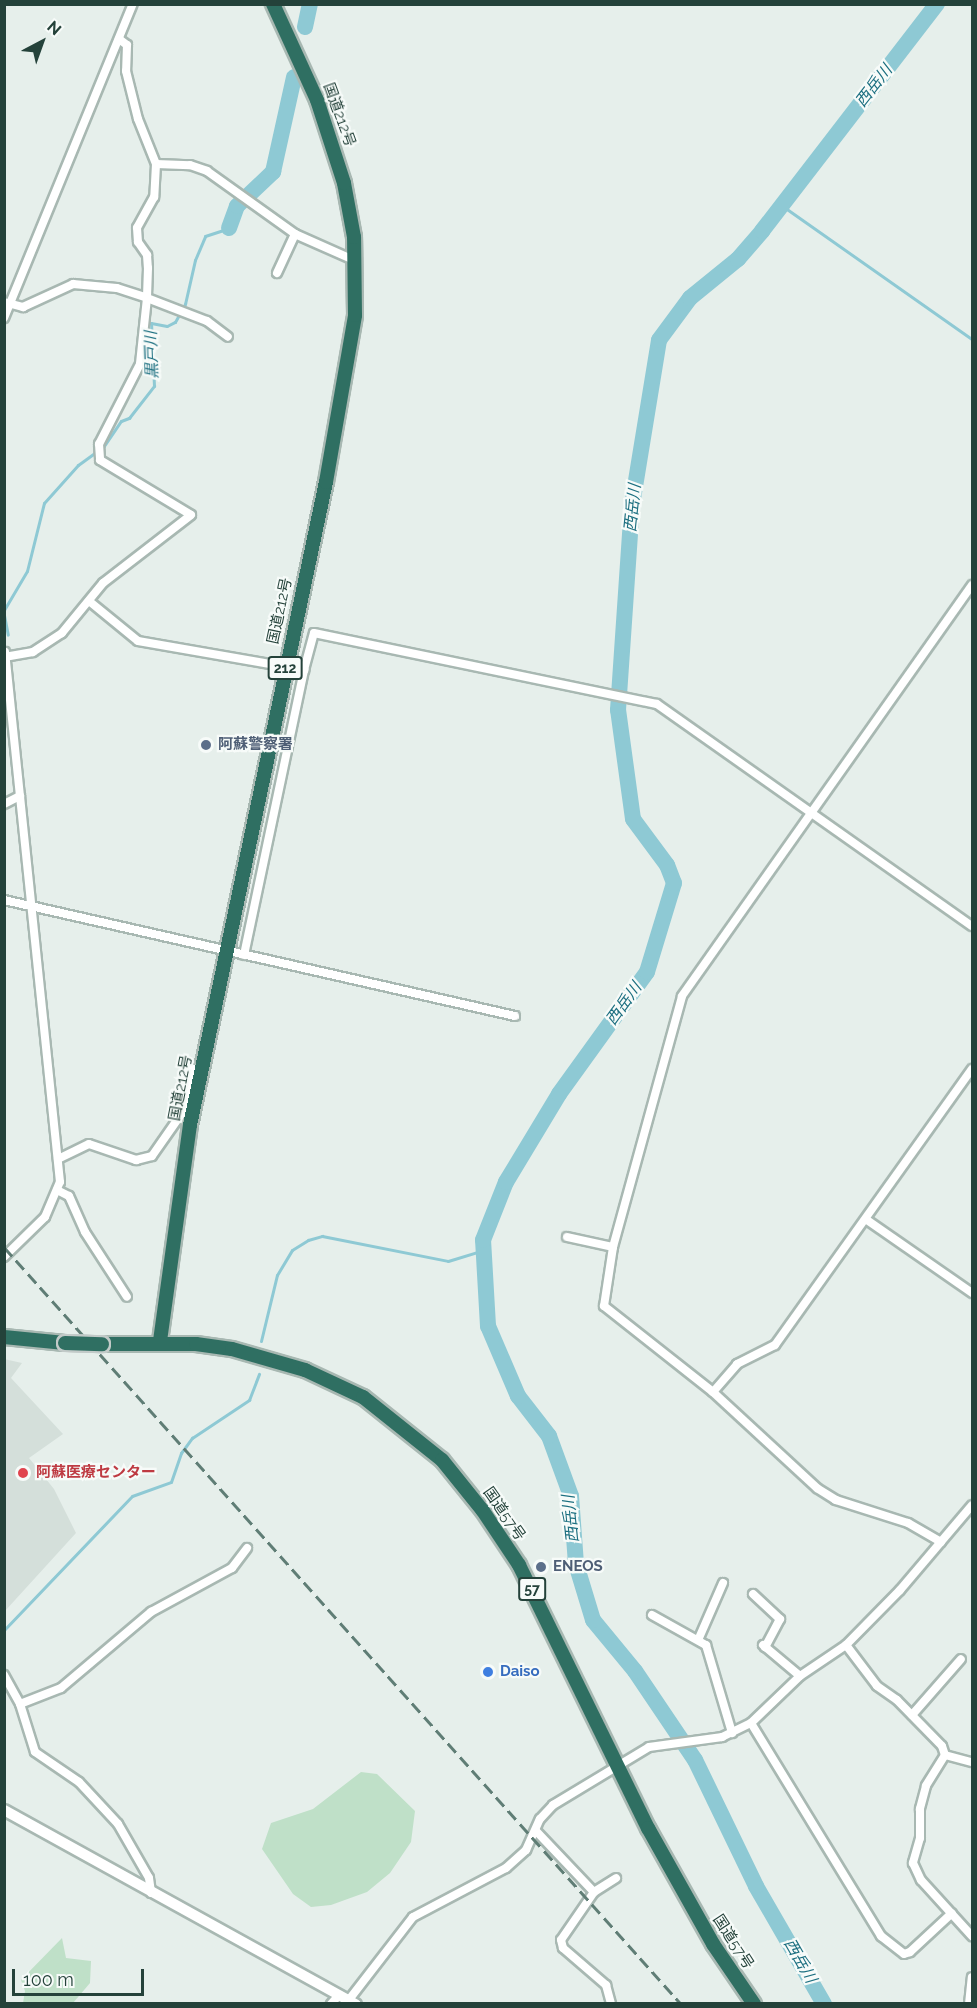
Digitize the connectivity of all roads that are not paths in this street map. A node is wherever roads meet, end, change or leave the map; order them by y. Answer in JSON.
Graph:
{"nodes":[{"id":1,"x":133,"y":4,"type":"edge"},
{"id":2,"x":273,"y":4,"type":"edge"},
{"id":3,"x":119,"y":39,"type":"junction"},
{"id":4,"x":156,"y":164,"type":"junction"},
{"id":5,"x":295,"y":234,"type":"junction"},
{"id":6,"x":356,"y":261,"type":"junction"},
{"id":7,"x":278,"y":273,"type":"dead end"},
{"id":8,"x":147,"y":298,"type":"junction"},
{"id":9,"x":7,"y":303,"type":"edge"},
{"id":10,"x":4,"y":318,"type":"edge"},
{"id":11,"x":228,"y":337,"type":"dead end"},
{"id":12,"x":972,"y":585,"type":"edge"},
{"id":13,"x":88,"y":601,"type":"junction"},
{"id":14,"x":4,"y":651,"type":"edge"},
{"id":15,"x":5,"y":656,"type":"edge"},
{"id":16,"x":285,"y":666,"type":"junction"},
{"id":17,"x":304,"y":670,"type":"junction"},
{"id":18,"x":20,"y":796,"type":"junction"},
{"id":19,"x":4,"y":804,"type":"edge"},
{"id":20,"x":812,"y":814,"type":"junction"},
{"id":21,"x":4,"y":900,"type":"edge"},
{"id":22,"x":31,"y":907,"type":"junction"},
{"id":23,"x":972,"y":927,"type":"edge"},
{"id":24,"x":224,"y":950,"type":"junction"},
{"id":25,"x":244,"y":955,"type":"junction"},
{"id":26,"x":515,"y":1016,"type":"dead end"},
{"id":27,"x":201,"y":1069,"type":"junction"},
{"id":28,"x":972,"y":1069,"type":"edge"},
{"id":29,"x":58,"y":1159,"type":"junction"},
{"id":30,"x":57,"y":1190,"type":"junction"},
{"id":31,"x":867,"y":1220,"type":"junction"},
{"id":32,"x":567,"y":1237,"type":"dead end"},
{"id":33,"x":613,"y":1247,"type":"junction"},
{"id":34,"x":4,"y":1257,"type":"edge"},
{"id":35,"x":972,"y":1293,"type":"edge"},
{"id":36,"x":127,"y":1297,"type":"dead end"},
{"id":37,"x":4,"y":1337,"type":"edge"},
{"id":38,"x":160,"y":1341,"type":"junction"},
{"id":39,"x":713,"y":1392,"type":"junction"},
{"id":40,"x":972,"y":1505,"type":"edge"},
{"id":41,"x":941,"y":1542,"type":"junction"},
{"id":42,"x":247,"y":1548,"type":"dead end"},
{"id":43,"x":723,"y":1583,"type":"dead end"},
{"id":44,"x":753,"y":1594,"type":"dead end"},
{"id":45,"x":652,"y":1615,"type":"dead end"},
{"id":46,"x":699,"y":1638,"type":"junction"},
{"id":47,"x":846,"y":1645,"type":"junction"},
{"id":48,"x":961,"y":1659,"type":"dead end"},
{"id":49,"x":4,"y":1675,"type":"edge"},
{"id":50,"x":800,"y":1676,"type":"junction"},
{"id":51,"x":20,"y":1704,"type":"junction"},
{"id":52,"x":912,"y":1715,"type":"junction"},
{"id":53,"x":750,"y":1723,"type":"junction"},
{"id":54,"x":732,"y":1733,"type":"junction"},
{"id":55,"x":945,"y":1755,"type":"junction"},
{"id":56,"x":972,"y":1762,"type":"edge"},
{"id":57,"x":618,"y":1767,"type":"junction"},
{"id":58,"x":4,"y":1810,"type":"edge"},
{"id":59,"x":537,"y":1832,"type":"junction"},
{"id":60,"x":616,"y":1878,"type":"dead end"},
{"id":61,"x":594,"y":1892,"type":"junction"},
{"id":62,"x":151,"y":1893,"type":"junction"},
{"id":63,"x":952,"y":1912,"type":"junction"},
{"id":64,"x":972,"y":1936,"type":"edge"},
{"id":65,"x":972,"y":1977,"type":"edge"},
{"id":66,"x":343,"y":2001,"type":"edge"},
{"id":67,"x":968,"y":2003,"type":"edge"},
{"id":68,"x":611,"y":2004,"type":"edge"},
{"id":69,"x":754,"y":2004,"type":"edge"}],
"edges":[{"from":1,"to":3,"type":"street"},
{"from":2,"to":6,"type":"highway","name":"国道212号","number":"212"},
{"from":3,"to":4,"type":"street"},
{"from":3,"to":9,"type":"street"},
{"from":4,"to":5,"type":"street"},
{"from":4,"to":8,"type":"street"},
{"from":5,"to":6,"type":"street"},
{"from":5,"to":7,"type":"street"},
{"from":6,"to":16,"type":"highway","name":"国道212号","number":"212"},
{"from":8,"to":9,"type":"street"},
{"from":8,"to":11,"type":"street"},
{"from":8,"to":13,"type":"street"},
{"from":9,"to":10,"type":"street"},
{"from":12,"to":20,"type":"street"},
{"from":13,"to":15,"type":"street"},
{"from":13,"to":16,"type":"street"},
{"from":14,"to":15,"type":"street"},
{"from":15,"to":18,"type":"street"},
{"from":16,"to":17,"type":"street"},
{"from":16,"to":24,"type":"highway","name":"国道212号","number":"212"},
{"from":17,"to":20,"type":"street"},
{"from":17,"to":25,"type":"street"},
{"from":18,"to":19,"type":"street"},
{"from":18,"to":22,"type":"street"},
{"from":20,"to":23,"type":"street"},
{"from":20,"to":33,"type":"street"},
{"from":21,"to":22,"type":"street"},
{"from":22,"to":24,"type":"street"},
{"from":22,"to":29,"type":"street"},
{"from":24,"to":25,"type":"street"},
{"from":24,"to":27,"type":"highway","name":"国道212号","number":"212"},
{"from":25,"to":26,"type":"street"},
{"from":27,"to":29,"type":"street"},
{"from":27,"to":38,"type":"highway","name":"国道212号","number":"212"},
{"from":28,"to":31,"type":"street"},
{"from":29,"to":30,"type":"street"},
{"from":30,"to":34,"type":"street"},
{"from":30,"to":36,"type":"street"},
{"from":31,"to":35,"type":"street"},
{"from":31,"to":39,"type":"street"},
{"from":32,"to":33,"type":"street"},
{"from":33,"to":39,"type":"street"},
{"from":37,"to":38,"type":"highway","name":"国道57号","number":"57","bridge":true},
{"from":38,"to":57,"type":"highway","name":"国道57号","number":"57"},
{"from":39,"to":41,"type":"street"},
{"from":40,"to":41,"type":"street"},
{"from":41,"to":47,"type":"street"},
{"from":42,"to":51,"type":"street"},
{"from":43,"to":46,"type":"street"},
{"from":44,"to":50,"type":"street"},
{"from":45,"to":46,"type":"street"},
{"from":46,"to":54,"type":"street"},
{"from":47,"to":50,"type":"street"},
{"from":47,"to":52,"type":"street"},
{"from":48,"to":52,"type":"street"},
{"from":49,"to":51,"type":"street"},
{"from":50,"to":53,"type":"street"},
{"from":51,"to":62,"type":"street"},
{"from":52,"to":55,"type":"street"},
{"from":53,"to":54,"type":"street"},
{"from":53,"to":63,"type":"street"},
{"from":54,"to":57,"type":"street"},
{"from":55,"to":56,"type":"street"},
{"from":55,"to":63,"type":"street"},
{"from":57,"to":59,"type":"street"},
{"from":57,"to":69,"type":"highway","name":"国道57号","number":"57"},
{"from":58,"to":62,"type":"street"},
{"from":59,"to":61,"type":"street"},
{"from":59,"to":66,"type":"street"},
{"from":60,"to":61,"type":"street"},
{"from":61,"to":68,"type":"street"},
{"from":62,"to":66,"type":"street"},
{"from":63,"to":64,"type":"street"},
{"from":65,"to":67,"type":"street"}]}
